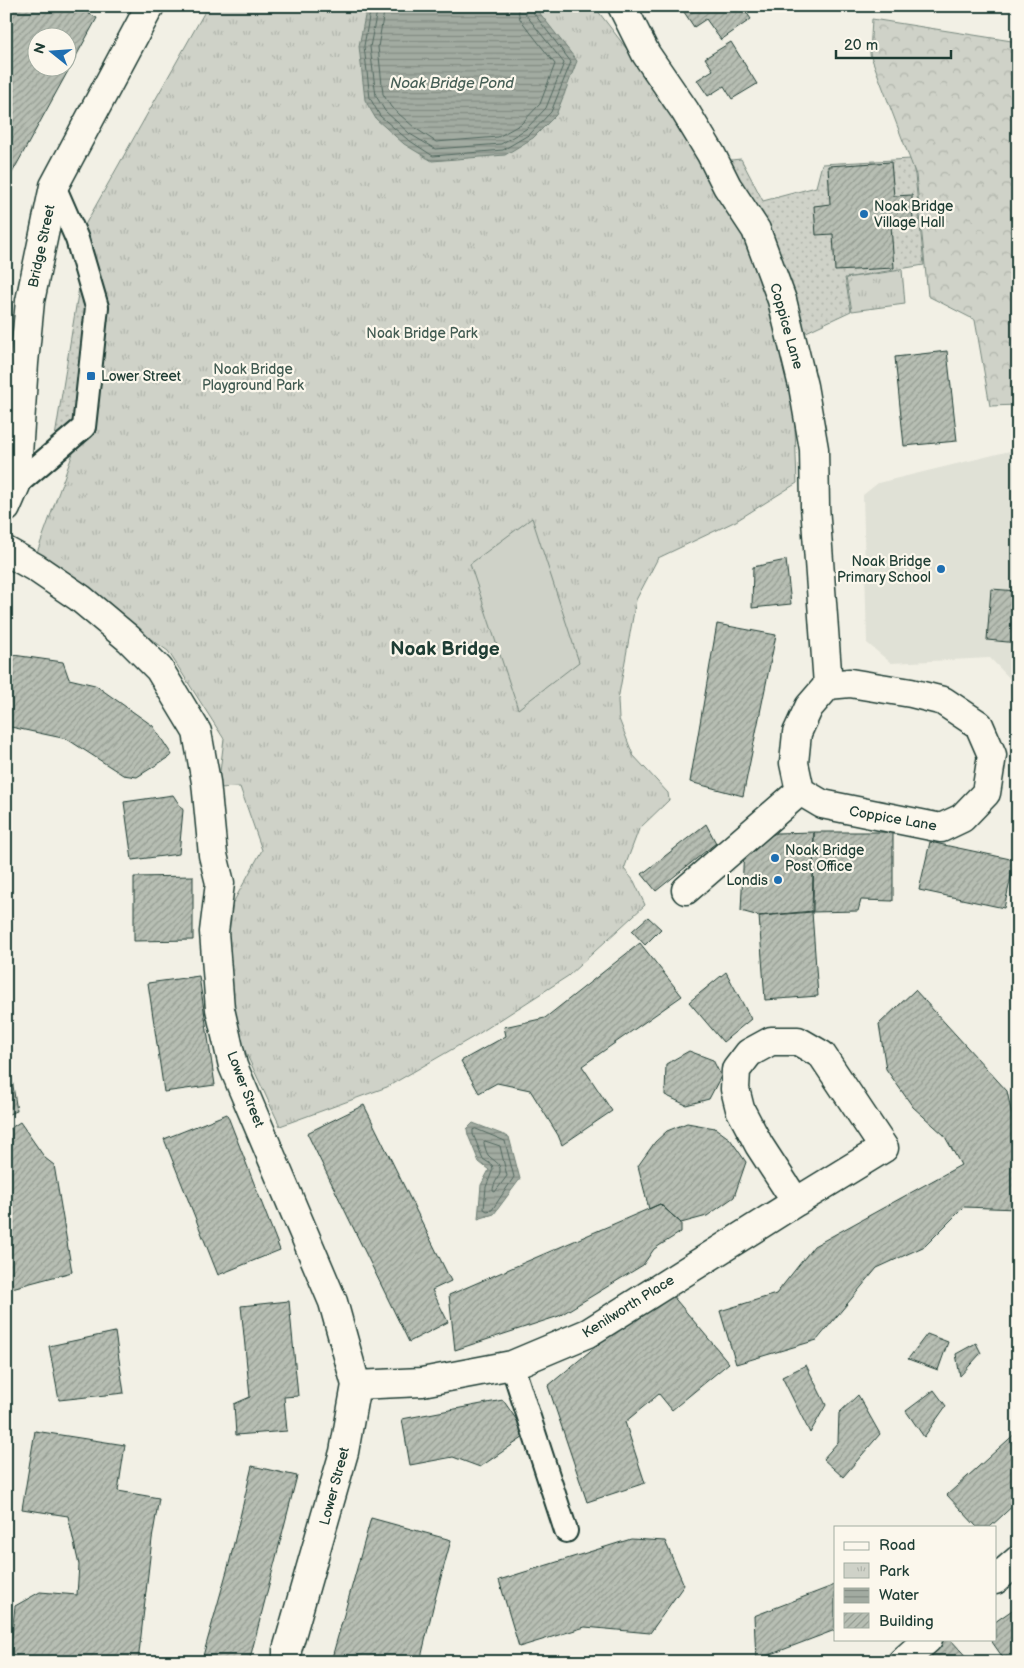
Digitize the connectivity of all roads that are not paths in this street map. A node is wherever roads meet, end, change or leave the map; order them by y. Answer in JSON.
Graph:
{"nodes":[{"id":1,"x":150,"y":6,"type":"edge"},
{"id":2,"x":622,"y":6,"type":"edge"},
{"id":3,"x":54,"y":186,"type":"junction"},
{"id":4,"x":11,"y":496,"type":"edge"},
{"id":5,"x":6,"y":551,"type":"edge"},
{"id":6,"x":828,"y":685,"type":"junction"},
{"id":7,"x":800,"y":791,"type":"junction"},
{"id":8,"x":686,"y":890,"type":"dead end"},
{"id":9,"x":796,"y":1202,"type":"junction"},
{"id":10,"x":512,"y":1365,"type":"junction"},
{"id":11,"x":356,"y":1385,"type":"junction"},
{"id":12,"x":566,"y":1531,"type":"dead end"},
{"id":13,"x":1018,"y":1560,"type":"edge"},
{"id":14,"x":996,"y":1579,"type":"edge"},
{"id":15,"x":927,"y":1640,"type":"edge"},
{"id":16,"x":286,"y":1662,"type":"edge"},
{"id":17,"x":902,"y":1662,"type":"edge"}],
"edges":[{"from":1,"to":3,"type":"street","name":"Bridge Street"},
{"from":2,"to":6,"type":"street","name":"Coppice Lane"},
{"from":3,"to":4,"type":"street","name":"Bridge Street"},
{"from":3,"to":4,"type":"lane"},
{"from":5,"to":11,"type":"street","name":"Lower Street"},
{"from":6,"to":7,"type":"street"},
{"from":6,"to":7,"type":"street","name":"Coppice Lane"},
{"from":7,"to":8,"type":"street"},
{"from":9,"to":9,"type":"street","name":"Kenilworth Place"},
{"from":9,"to":10,"type":"street","name":"Kenilworth Place"},
{"from":10,"to":11,"type":"street","name":"Kenilworth Place"},
{"from":10,"to":12,"type":"lane"},
{"from":11,"to":16,"type":"street","name":"Lower Street"},
{"from":13,"to":14,"type":"street"},
{"from":15,"to":17,"type":"street"}]}
